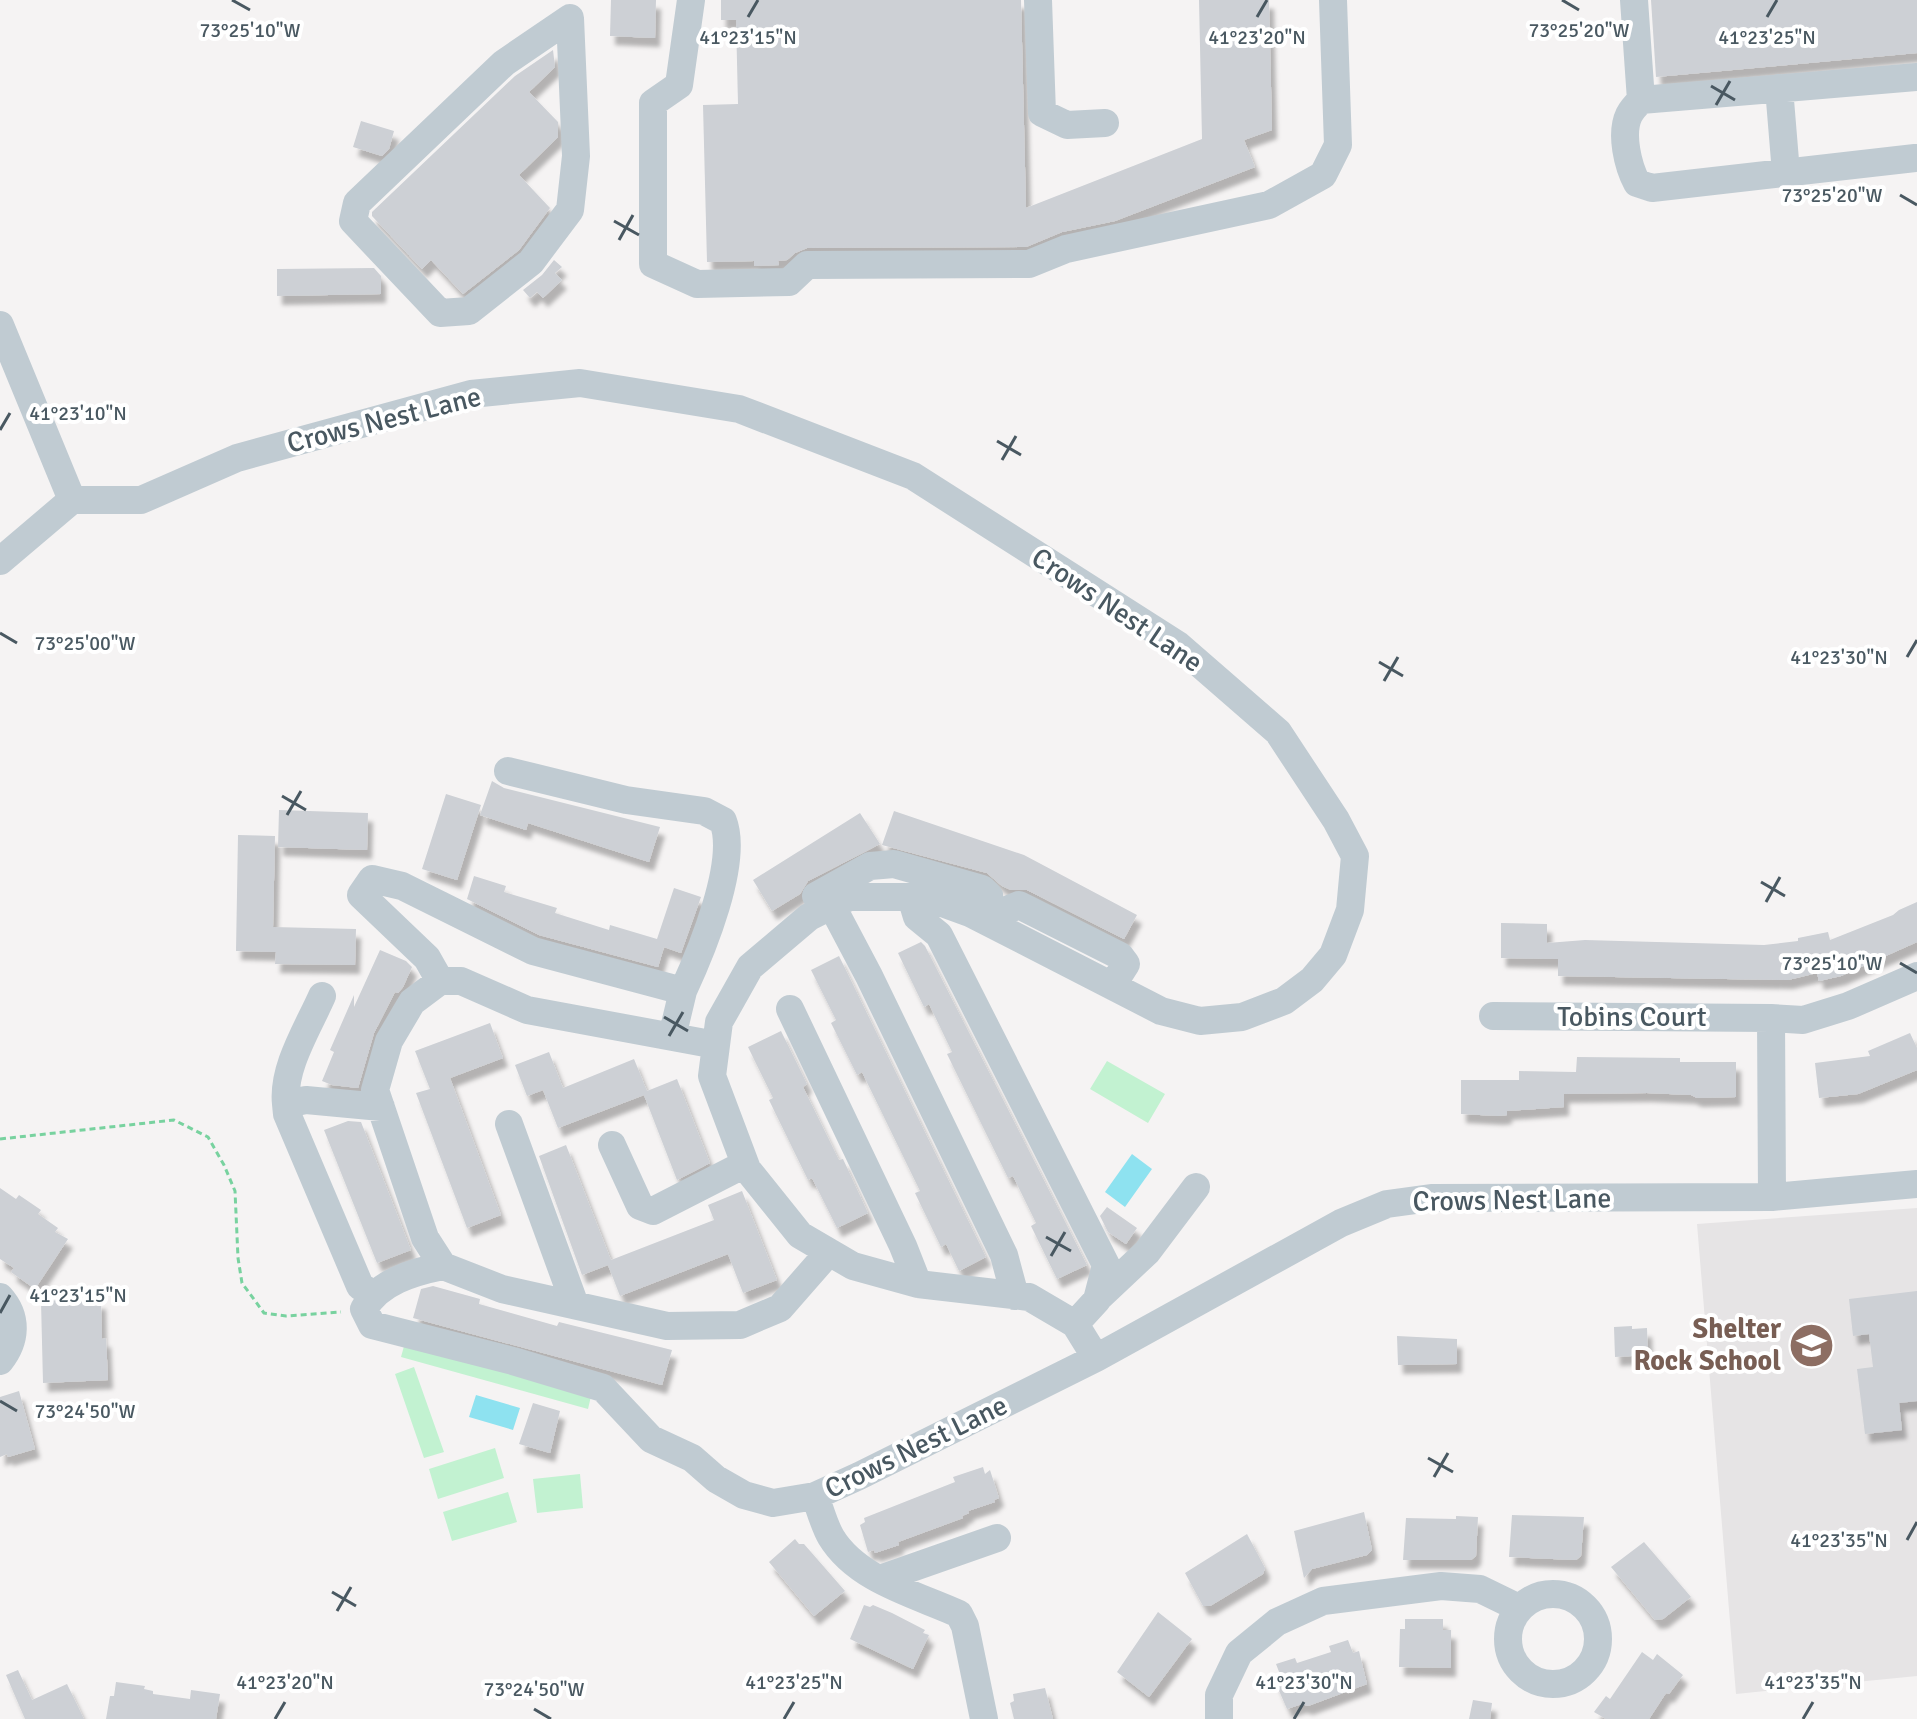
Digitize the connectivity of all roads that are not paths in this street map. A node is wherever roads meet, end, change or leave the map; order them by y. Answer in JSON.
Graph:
{"nodes":[{"id":1,"x":691,"y":0,"type":"edge"},
{"id":2,"x":1038,"y":0,"type":"edge"},
{"id":3,"x":1333,"y":0,"type":"edge"},
{"id":4,"x":1634,"y":0,"type":"edge"},
{"id":5,"x":571,"y":9,"type":"edge"},
{"id":6,"x":1917,"y":77,"type":"edge"},
{"id":7,"x":1779,"y":88,"type":"junction"},
{"id":8,"x":1641,"y":100,"type":"junction"},
{"id":9,"x":1105,"y":123,"type":"dead end"},
{"id":10,"x":1915,"y":158,"type":"edge"},
{"id":11,"x":1786,"y":173,"type":"junction"},
{"id":12,"x":0,"y":325,"type":"edge"},
{"id":13,"x":72,"y":500,"type":"junction"},
{"id":14,"x":0,"y":561,"type":"edge"},
{"id":15,"x":508,"y":771,"type":"dead end"},
{"id":16,"x":886,"y":865,"type":"junction"},
{"id":17,"x":898,"y":897,"type":"junction"},
{"id":18,"x":832,"y":906,"type":"junction"},
{"id":19,"x":989,"y":923,"type":"junction"},
{"id":20,"x":798,"y":927,"type":"junction"},
{"id":21,"x":1917,"y":976,"type":"edge"},
{"id":22,"x":440,"y":981,"type":"junction"},
{"id":23,"x":683,"y":991,"type":"junction"},
{"id":24,"x":322,"y":996,"type":"dead end"},
{"id":25,"x":790,"y":1009,"type":"dead end"},
{"id":26,"x":1493,"y":1016,"type":"dead end"},
{"id":27,"x":1771,"y":1018,"type":"junction"},
{"id":28,"x":672,"y":1037,"type":"junction"},
{"id":29,"x":716,"y":1045,"type":"junction"},
{"id":30,"x":286,"y":1104,"type":"junction"},
{"id":31,"x":381,"y":1107,"type":"junction"},
{"id":32,"x":509,"y":1124,"type":"dead end"},
{"id":33,"x":612,"y":1145,"type":"dead end"},
{"id":34,"x":745,"y":1164,"type":"junction"},
{"id":35,"x":1917,"y":1184,"type":"edge"},
{"id":36,"x":1196,"y":1187,"type":"dead end"},
{"id":37,"x":1772,"y":1197,"type":"junction"},
{"id":38,"x":829,"y":1252,"type":"junction"},
{"id":39,"x":443,"y":1266,"type":"junction"},
{"id":40,"x":918,"y":1284,"type":"junction"},
{"id":41,"x":1015,"y":1296,"type":"junction"},
{"id":42,"x":0,"y":1297,"type":"edge"},
{"id":43,"x":1097,"y":1300,"type":"junction"},
{"id":44,"x":368,"y":1301,"type":"junction"},
{"id":45,"x":575,"y":1305,"type":"junction"},
{"id":46,"x":1075,"y":1324,"type":"junction"},
{"id":47,"x":1096,"y":1358,"type":"junction"},
{"id":48,"x":0,"y":1361,"type":"edge"},
{"id":49,"x":815,"y":1496,"type":"junction"},
{"id":50,"x":997,"y":1538,"type":"dead end"},
{"id":51,"x":880,"y":1579,"type":"junction"},
{"id":52,"x":1519,"y":1608,"type":"dead end"},
{"id":53,"x":984,"y":1719,"type":"edge"},
{"id":54,"x":1219,"y":1719,"type":"edge"}],
"edges":[{"from":1,"to":3,"type":"street"},
{"from":2,"to":9,"type":"street"},
{"from":4,"to":8,"type":"street"},
{"from":5,"to":5,"type":"street"},
{"from":6,"to":7,"type":"street"},
{"from":7,"to":8,"type":"street"},
{"from":7,"to":11,"type":"street"},
{"from":8,"to":11,"type":"street"},
{"from":10,"to":11,"type":"street"},
{"from":12,"to":13,"type":"street"},
{"from":13,"to":14,"type":"street"},
{"from":13,"to":19,"type":"street","name":"Crows Nest Lane"},
{"from":15,"to":23,"type":"street"},
{"from":16,"to":17,"type":"street"},
{"from":16,"to":19,"type":"street"},
{"from":16,"to":20,"type":"street"},
{"from":17,"to":18,"type":"street","name":"Crows Nest Lane"},
{"from":17,"to":19,"type":"street","name":"Crows Nest Lane"},
{"from":17,"to":43,"type":"street"},
{"from":18,"to":20,"type":"street","name":"Crows Nest Lane"},
{"from":18,"to":41,"type":"street"},
{"from":20,"to":29,"type":"street","name":"Crows Nest Lane"},
{"from":21,"to":27,"type":"street","name":"Tobins Court"},
{"from":22,"to":23,"type":"street"},
{"from":22,"to":28,"type":"street"},
{"from":22,"to":31,"type":"street"},
{"from":23,"to":28,"type":"street"},
{"from":24,"to":30,"type":"street"},
{"from":25,"to":40,"type":"street"},
{"from":26,"to":27,"type":"street","name":"Tobins Court"},
{"from":27,"to":37,"type":"street"},
{"from":28,"to":29,"type":"street"},
{"from":29,"to":34,"type":"street","name":"Crows Nest Lane"},
{"from":30,"to":31,"type":"street"},
{"from":30,"to":44,"type":"street","name":"Crows Nest Lane"},
{"from":31,"to":39,"type":"street"},
{"from":32,"to":45,"type":"street"},
{"from":33,"to":34,"type":"street"},
{"from":34,"to":38,"type":"street","name":"Crows Nest Lane"},
{"from":35,"to":37,"type":"street","name":"Crows Nest Lane"},
{"from":36,"to":43,"type":"street"},
{"from":37,"to":47,"type":"street","name":"Crows Nest Lane"},
{"from":38,"to":40,"type":"street","name":"Crows Nest Lane"},
{"from":38,"to":45,"type":"street"},
{"from":39,"to":44,"type":"street"},
{"from":39,"to":45,"type":"street"},
{"from":40,"to":41,"type":"street","name":"Crows Nest Lane"},
{"from":41,"to":46,"type":"street","name":"Crows Nest Lane"},
{"from":42,"to":48,"type":"street"},
{"from":43,"to":46,"type":"street"},
{"from":44,"to":49,"type":"street","name":"Crows Nest Lane"},
{"from":46,"to":47,"type":"street","name":"Crows Nest Lane"},
{"from":47,"to":49,"type":"street","name":"Crows Nest Lane"},
{"from":49,"to":51,"type":"street"},
{"from":50,"to":51,"type":"street"},
{"from":51,"to":53,"type":"street"},
{"from":52,"to":54,"type":"street"}]}
